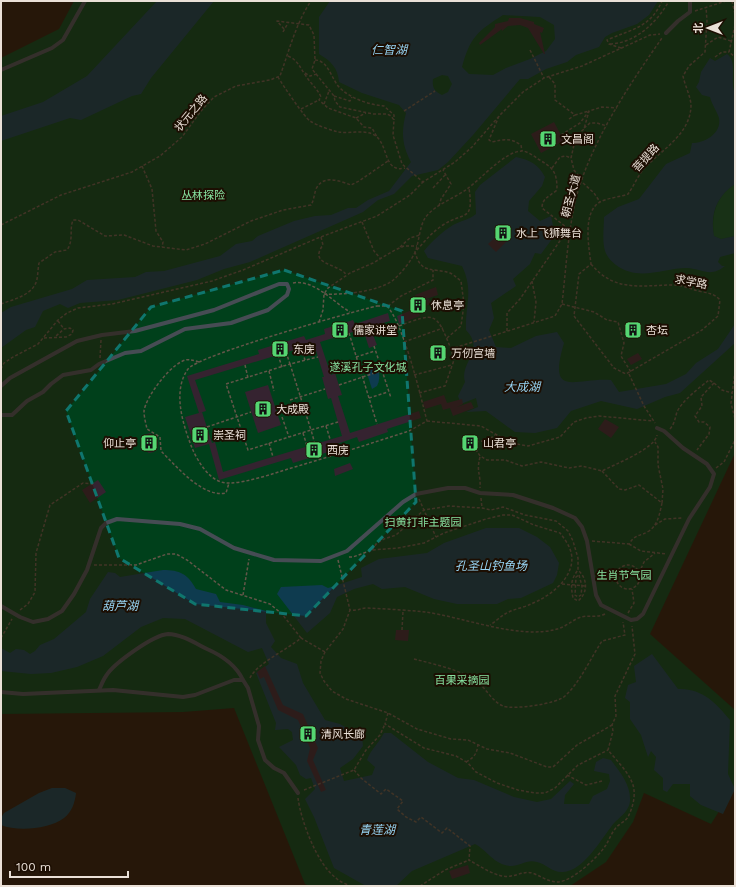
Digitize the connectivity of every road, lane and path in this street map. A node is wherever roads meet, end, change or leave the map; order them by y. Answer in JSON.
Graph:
{"nodes":[{"id":1,"x":85,"y":1,"type":"edge"},
{"id":2,"x":311,"y":1,"type":"edge"},
{"id":3,"x":662,"y":1,"type":"edge"},
{"id":4,"x":669,"y":1,"type":"edge"},
{"id":5,"x":690,"y":1,"type":"edge"},
{"id":6,"x":726,"y":1,"type":"edge"},
{"id":7,"x":732,"y":1,"type":"edge"},
{"id":8,"x":706,"y":7,"type":"junction"},
{"id":9,"x":690,"y":12,"type":"junction"},
{"id":10,"x":735,"y":14,"type":"edge"},
{"id":11,"x":288,"y":23,"type":"junction"},
{"id":12,"x":298,"y":25,"type":"junction"},
{"id":13,"x":735,"y":25,"type":"edge"},
{"id":14,"x":284,"y":29,"type":"junction"},
{"id":15,"x":283,"y":32,"type":"dead end"},
{"id":16,"x":666,"y":33,"type":"junction"},
{"id":17,"x":732,"y":41,"type":"junction"},
{"id":18,"x":609,"y":44,"type":"junction"},
{"id":19,"x":706,"y":45,"type":"junction"},
{"id":20,"x":623,"y":48,"type":"junction"},
{"id":21,"x":530,"y":50,"type":"dead end"},
{"id":22,"x":729,"y":52,"type":"junction"},
{"id":23,"x":287,"y":56,"type":"junction"},
{"id":24,"x":715,"y":57,"type":"dead end"},
{"id":25,"x":735,"y":57,"type":"edge"},
{"id":26,"x":314,"y":60,"type":"junction"},
{"id":27,"x":1,"y":70,"type":"edge"},
{"id":28,"x":304,"y":73,"type":"junction"},
{"id":29,"x":317,"y":74,"type":"junction"},
{"id":30,"x":278,"y":77,"type":"junction"},
{"id":31,"x":549,"y":77,"type":"junction"},
{"id":32,"x":544,"y":78,"type":"junction"},
{"id":33,"x":329,"y":90,"type":"junction"},
{"id":34,"x":435,"y":91,"type":"dead end"},
{"id":35,"x":334,"y":96,"type":"junction"},
{"id":36,"x":353,"y":96,"type":"junction"},
{"id":37,"x":319,"y":100,"type":"junction"},
{"id":38,"x":324,"y":104,"type":"junction"},
{"id":39,"x":617,"y":108,"type":"junction"},
{"id":40,"x":301,"y":109,"type":"junction"},
{"id":41,"x":404,"y":111,"type":"dead end"},
{"id":42,"x":588,"y":112,"type":"junction"},
{"id":43,"x":366,"y":113,"type":"junction"},
{"id":44,"x":500,"y":115,"type":"junction"},
{"id":45,"x":575,"y":115,"type":"junction"},
{"id":46,"x":356,"y":118,"type":"junction"},
{"id":47,"x":569,"y":119,"type":"dead end"},
{"id":48,"x":394,"y":120,"type":"junction"},
{"id":49,"x":607,"y":126,"type":"junction"},
{"id":50,"x":584,"y":129,"type":"junction"},
{"id":51,"x":561,"y":135,"type":"dead end"},
{"id":52,"x":378,"y":138,"type":"junction"},
{"id":53,"x":522,"y":151,"type":"junction"},
{"id":54,"x":571,"y":158,"type":"junction"},
{"id":55,"x":388,"y":161,"type":"junction"},
{"id":56,"x":142,"y":166,"type":"junction"},
{"id":57,"x":406,"y":168,"type":"junction"},
{"id":58,"x":552,"y":168,"type":"junction"},
{"id":59,"x":443,"y":170,"type":"junction"},
{"id":60,"x":445,"y":175,"type":"junction"},
{"id":61,"x":582,"y":181,"type":"junction"},
{"id":62,"x":423,"y":182,"type":"junction"},
{"id":63,"x":469,"y":187,"type":"junction"},
{"id":64,"x":433,"y":188,"type":"dead end"},
{"id":65,"x":600,"y":202,"type":"junction"},
{"id":66,"x":439,"y":206,"type":"junction"},
{"id":67,"x":362,"y":222,"type":"junction"},
{"id":68,"x":1,"y":225,"type":"edge"},
{"id":69,"x":420,"y":235,"type":"junction"},
{"id":70,"x":321,"y":237,"type":"junction"},
{"id":71,"x":417,"y":246,"type":"junction"},
{"id":72,"x":162,"y":247,"type":"junction"},
{"id":73,"x":399,"y":248,"type":"junction"},
{"id":74,"x":415,"y":252,"type":"junction"},
{"id":75,"x":380,"y":258,"type":"junction"},
{"id":76,"x":591,"y":264,"type":"junction"},
{"id":77,"x":433,"y":270,"type":"junction"},
{"id":78,"x":345,"y":276,"type":"junction"},
{"id":79,"x":532,"y":281,"type":"junction"},
{"id":80,"x":287,"y":284,"type":"junction"},
{"id":81,"x":324,"y":294,"type":"junction"},
{"id":82,"x":1,"y":304,"type":"edge"},
{"id":83,"x":562,"y":304,"type":"junction"},
{"id":84,"x":387,"y":306,"type":"junction"},
{"id":85,"x":574,"y":308,"type":"junction"},
{"id":86,"x":350,"y":312,"type":"junction"},
{"id":87,"x":58,"y":320,"type":"junction"},
{"id":88,"x":319,"y":322,"type":"junction"},
{"id":89,"x":534,"y":322,"type":"junction"},
{"id":90,"x":399,"y":326,"type":"junction"},
{"id":91,"x":443,"y":328,"type":"junction"},
{"id":92,"x":64,"y":329,"type":"junction"},
{"id":93,"x":507,"y":331,"type":"junction"},
{"id":94,"x":349,"y":333,"type":"dead end"},
{"id":95,"x":102,"y":335,"type":"junction"},
{"id":96,"x":56,"y":336,"type":"junction"},
{"id":97,"x":44,"y":338,"type":"junction"},
{"id":98,"x":447,"y":338,"type":"junction"},
{"id":99,"x":404,"y":342,"type":"junction"},
{"id":100,"x":374,"y":346,"type":"dead end"},
{"id":101,"x":301,"y":348,"type":"dead end"},
{"id":102,"x":451,"y":349,"type":"junction"},
{"id":103,"x":376,"y":351,"type":"junction"},
{"id":104,"x":286,"y":352,"type":"dead end"},
{"id":105,"x":278,"y":355,"type":"dead end"},
{"id":106,"x":318,"y":357,"type":"dead end"},
{"id":107,"x":356,"y":357,"type":"junction"},
{"id":108,"x":305,"y":360,"type":"junction"},
{"id":109,"x":410,"y":361,"type":"junction"},
{"id":110,"x":199,"y":362,"type":"junction"},
{"id":111,"x":99,"y":364,"type":"junction"},
{"id":112,"x":290,"y":364,"type":"junction"},
{"id":113,"x":245,"y":365,"type":"dead end"},
{"id":114,"x":452,"y":365,"type":"junction"},
{"id":115,"x":282,"y":367,"type":"junction"},
{"id":116,"x":1,"y":369,"type":"edge"},
{"id":117,"x":382,"y":370,"type":"junction"},
{"id":118,"x":269,"y":371,"type":"junction"},
{"id":119,"x":735,"y":371,"type":"edge"},
{"id":120,"x":629,"y":373,"type":"junction"},
{"id":121,"x":414,"y":375,"type":"junction"},
{"id":122,"x":363,"y":377,"type":"junction"},
{"id":123,"x":248,"y":378,"type":"junction"},
{"id":124,"x":714,"y":383,"type":"junction"},
{"id":125,"x":339,"y":385,"type":"dead end"},
{"id":126,"x":1,"y":386,"type":"edge"},
{"id":127,"x":325,"y":389,"type":"dead end"},
{"id":128,"x":274,"y":391,"type":"dead end"},
{"id":129,"x":389,"y":392,"type":"junction"},
{"id":130,"x":420,"y":394,"type":"junction"},
{"id":131,"x":732,"y":394,"type":"junction"},
{"id":132,"x":301,"y":397,"type":"junction"},
{"id":133,"x":369,"y":398,"type":"junction"},
{"id":134,"x":391,"y":398,"type":"dead end"},
{"id":135,"x":290,"y":400,"type":"dead end"},
{"id":136,"x":251,"y":412,"type":"dead end"},
{"id":137,"x":1,"y":415,"type":"edge"},
{"id":138,"x":237,"y":416,"type":"junction"},
{"id":139,"x":282,"y":417,"type":"dead end"},
{"id":140,"x":735,"y":419,"type":"edge"},
{"id":141,"x":427,"y":421,"type":"junction"},
{"id":142,"x":654,"y":421,"type":"junction"},
{"id":143,"x":338,"y":422,"type":"dead end"},
{"id":144,"x":377,"y":424,"type":"dead end"},
{"id":145,"x":326,"y":426,"type":"junction"},
{"id":146,"x":207,"y":427,"type":"dead end"},
{"id":147,"x":657,"y":428,"type":"junction"},
{"id":148,"x":311,"y":430,"type":"junction"},
{"id":149,"x":303,"y":433,"type":"junction"},
{"id":150,"x":666,"y":433,"type":"junction"},
{"id":151,"x":495,"y":435,"type":"junction"},
{"id":152,"x":289,"y":437,"type":"junction"},
{"id":153,"x":330,"y":439,"type":"dead end"},
{"id":154,"x":735,"y":440,"type":"edge"},
{"id":155,"x":476,"y":442,"type":"dead end"},
{"id":156,"x":654,"y":442,"type":"junction"},
{"id":157,"x":269,"y":444,"type":"junction"},
{"id":158,"x":314,"y":444,"type":"dead end"},
{"id":159,"x":473,"y":445,"type":"dead end"},
{"id":160,"x":307,"y":446,"type":"dead end"},
{"id":161,"x":693,"y":455,"type":"junction"},
{"id":162,"x":480,"y":456,"type":"junction"},
{"id":163,"x":273,"y":457,"type":"dead end"},
{"id":164,"x":602,"y":471,"type":"junction"},
{"id":165,"x":712,"y":471,"type":"junction"},
{"id":166,"x":93,"y":484,"type":"dead end"},
{"id":167,"x":229,"y":484,"type":"junction"},
{"id":168,"x":480,"y":493,"type":"junction"},
{"id":169,"x":416,"y":494,"type":"junction"},
{"id":170,"x":662,"y":502,"type":"junction"},
{"id":171,"x":482,"y":508,"type":"junction"},
{"id":172,"x":424,"y":510,"type":"junction"},
{"id":173,"x":689,"y":519,"type":"junction"},
{"id":174,"x":434,"y":522,"type":"dead end"},
{"id":175,"x":430,"y":524,"type":"junction"},
{"id":176,"x":654,"y":525,"type":"junction"},
{"id":177,"x":426,"y":526,"type":"dead end"},
{"id":178,"x":436,"y":537,"type":"junction"},
{"id":179,"x":587,"y":541,"type":"junction"},
{"id":180,"x":629,"y":544,"type":"junction"},
{"id":181,"x":372,"y":550,"type":"junction"},
{"id":182,"x":656,"y":552,"type":"junction"},
{"id":183,"x":251,"y":554,"type":"junction"},
{"id":184,"x":337,"y":556,"type":"junction"},
{"id":185,"x":671,"y":556,"type":"junction"},
{"id":186,"x":89,"y":565,"type":"junction"},
{"id":187,"x":578,"y":570,"type":"junction"},
{"id":188,"x":639,"y":572,"type":"junction"},
{"id":189,"x":562,"y":584,"type":"junction"},
{"id":190,"x":570,"y":585,"type":"junction"},
{"id":191,"x":575,"y":586,"type":"junction"},
{"id":192,"x":582,"y":586,"type":"junction"},
{"id":193,"x":586,"y":586,"type":"junction"},
{"id":194,"x":595,"y":586,"type":"junction"},
{"id":195,"x":632,"y":589,"type":"junction"},
{"id":196,"x":243,"y":595,"type":"junction"},
{"id":197,"x":1,"y":606,"type":"edge"},
{"id":198,"x":350,"y":610,"type":"junction"},
{"id":199,"x":403,"y":611,"type":"junction"},
{"id":200,"x":610,"y":611,"type":"junction"},
{"id":201,"x":14,"y":614,"type":"junction"},
{"id":202,"x":623,"y":618,"type":"junction"},
{"id":203,"x":631,"y":620,"type":"junction"},
{"id":204,"x":490,"y":625,"type":"junction"},
{"id":205,"x":402,"y":630,"type":"dead end"},
{"id":206,"x":1,"y":638,"type":"edge"},
{"id":207,"x":301,"y":638,"type":"junction"},
{"id":208,"x":325,"y":652,"type":"junction"},
{"id":209,"x":414,"y":659,"type":"dead end"},
{"id":210,"x":243,"y":680,"type":"junction"},
{"id":211,"x":246,"y":686,"type":"junction"},
{"id":212,"x":99,"y":690,"type":"junction"},
{"id":213,"x":1,"y":692,"type":"edge"},
{"id":214,"x":388,"y":713,"type":"junction"},
{"id":215,"x":385,"y":724,"type":"junction"},
{"id":216,"x":612,"y":725,"type":"junction"},
{"id":217,"x":478,"y":744,"type":"junction"},
{"id":218,"x":608,"y":750,"type":"junction"},
{"id":219,"x":466,"y":762,"type":"junction"},
{"id":220,"x":354,"y":770,"type":"junction"},
{"id":221,"x":567,"y":774,"type":"junction"},
{"id":222,"x":602,"y":780,"type":"dead end"},
{"id":223,"x":298,"y":793,"type":"junction"},
{"id":224,"x":470,"y":860,"type":"junction"},
{"id":225,"x":350,"y":886,"type":"edge"},
{"id":226,"x":420,"y":886,"type":"edge"}],
"edges":[{"from":1,"to":27,"type":"lane"},
{"from":2,"to":12,"type":"path"},
{"from":3,"to":18,"type":"path"},
{"from":4,"to":18,"type":"path"},
{"from":5,"to":9,"type":"lane"},
{"from":6,"to":8,"type":"path"},
{"from":7,"to":10,"type":"path"},
{"from":8,"to":9,"type":"path"},
{"from":8,"to":19,"type":"path"},
{"from":9,"to":16,"type":"lane"},
{"from":11,"to":12,"type":"path"},
{"from":11,"to":14,"type":"path"},
{"from":11,"to":14,"type":"path"},
{"from":12,"to":23,"type":"path"},
{"from":12,"to":26,"type":"path"},
{"from":13,"to":17,"type":"path"},
{"from":14,"to":15,"type":"path"},
{"from":16,"to":20,"type":"path"},
{"from":16,"to":39,"type":"path","name":"朝圣大道"},
{"from":17,"to":19,"type":"path"},
{"from":17,"to":22,"type":"path"},
{"from":18,"to":20,"type":"path"},
{"from":19,"to":65,"type":"path","name":"菩提路"},
{"from":20,"to":31,"type":"path"},
{"from":21,"to":32,"type":"path"},
{"from":22,"to":24,"type":"path"},
{"from":22,"to":25,"type":"path"},
{"from":23,"to":28,"type":"path"},
{"from":23,"to":30,"type":"path"},
{"from":26,"to":29,"type":"path"},
{"from":26,"to":36,"type":"path"},
{"from":28,"to":29,"type":"path"},
{"from":28,"to":37,"type":"path"},
{"from":29,"to":33,"type":"path"},
{"from":30,"to":40,"type":"path"},
{"from":30,"to":56,"type":"path","name":"状元之路"},
{"from":31,"to":32,"type":"path"},
{"from":31,"to":45,"type":"path"},
{"from":32,"to":44,"type":"path"},
{"from":33,"to":35,"type":"path"},
{"from":33,"to":38,"type":"path"},
{"from":34,"to":41,"type":"path"},
{"from":35,"to":36,"type":"path"},
{"from":35,"to":43,"type":"path"},
{"from":36,"to":48,"type":"path"},
{"from":37,"to":38,"type":"path"},
{"from":37,"to":40,"type":"path"},
{"from":38,"to":46,"type":"path"},
{"from":39,"to":42,"type":"path"},
{"from":39,"to":49,"type":"path","name":"朝圣大道"},
{"from":40,"to":52,"type":"path"},
{"from":42,"to":45,"type":"path"},
{"from":42,"to":50,"type":"path"},
{"from":42,"to":51,"type":"path"},
{"from":43,"to":46,"type":"path"},
{"from":43,"to":48,"type":"path"},
{"from":44,"to":53,"type":"path"},
{"from":44,"to":59,"type":"path"},
{"from":45,"to":47,"type":"path"},
{"from":46,"to":52,"type":"path"},
{"from":48,"to":57,"type":"path"},
{"from":49,"to":50,"type":"path"},
{"from":49,"to":61,"type":"path","name":"朝圣大道"},
{"from":50,"to":54,"type":"path"},
{"from":52,"to":55,"type":"path"},
{"from":53,"to":58,"type":"path"},
{"from":53,"to":63,"type":"path"},
{"from":54,"to":58,"type":"path"},
{"from":54,"to":61,"type":"path"},
{"from":55,"to":57,"type":"path"},
{"from":55,"to":72,"type":"path"},
{"from":56,"to":68,"type":"path","name":"状元之路"},
{"from":56,"to":72,"type":"path"},
{"from":57,"to":62,"type":"path"},
{"from":58,"to":79,"type":"path"},
{"from":59,"to":60,"type":"path"},
{"from":59,"to":62,"type":"path"},
{"from":60,"to":64,"type":"path"},
{"from":60,"to":66,"type":"path"},
{"from":61,"to":65,"type":"path"},
{"from":61,"to":83,"type":"path","name":"朝圣大道"},
{"from":62,"to":67,"type":"path"},
{"from":63,"to":66,"type":"path"},
{"from":63,"to":74,"type":"path"},
{"from":65,"to":76,"type":"path"},
{"from":66,"to":69,"type":"path"},
{"from":67,"to":70,"type":"path"},
{"from":67,"to":75,"type":"path"},
{"from":69,"to":71,"type":"path"},
{"from":69,"to":73,"type":"path"},
{"from":70,"to":78,"type":"path"},
{"from":70,"to":87,"type":"path"},
{"from":71,"to":73,"type":"path"},
{"from":71,"to":74,"type":"path"},
{"from":72,"to":82,"type":"path"},
{"from":73,"to":75,"type":"path"},
{"from":74,"to":77,"type":"path"},
{"from":74,"to":81,"type":"path"},
{"from":75,"to":78,"type":"path"},
{"from":76,"to":85,"type":"path"},
{"from":76,"to":120,"type":"path","name":"求学路"},
{"from":77,"to":84,"type":"path"},
{"from":77,"to":98,"type":"path"},
{"from":78,"to":81,"type":"path"},
{"from":79,"to":89,"type":"path"},
{"from":79,"to":93,"type":"path"},
{"from":80,"to":81,"type":"path"},
{"from":80,"to":95,"type":"lane"},
{"from":80,"to":111,"type":"lane"},
{"from":81,"to":86,"type":"path"},
{"from":81,"to":88,"type":"path"},
{"from":83,"to":85,"type":"path"},
{"from":83,"to":89,"type":"path"},
{"from":84,"to":86,"type":"path"},
{"from":84,"to":90,"type":"path"},
{"from":85,"to":120,"type":"path"},
{"from":85,"to":120,"type":"path"},
{"from":86,"to":88,"type":"path"},
{"from":87,"to":92,"type":"path"},
{"from":87,"to":97,"type":"path"},
{"from":88,"to":110,"type":"path"},
{"from":89,"to":93,"type":"path"},
{"from":90,"to":91,"type":"path"},
{"from":90,"to":99,"type":"path"},
{"from":91,"to":98,"type":"path"},
{"from":91,"to":99,"type":"path"},
{"from":92,"to":96,"type":"path"},
{"from":92,"to":96,"type":"path"},
{"from":93,"to":102,"type":"path"},
{"from":94,"to":107,"type":"path"},
{"from":95,"to":111,"type":"path"},
{"from":95,"to":126,"type":"lane"},
{"from":96,"to":97,"type":"path"},
{"from":97,"to":116,"type":"path"},
{"from":98,"to":102,"type":"path"},
{"from":99,"to":109,"type":"path"},
{"from":100,"to":103,"type":"path"},
{"from":101,"to":108,"type":"path"},
{"from":102,"to":114,"type":"path"},
{"from":103,"to":107,"type":"path"},
{"from":103,"to":117,"type":"path"},
{"from":104,"to":112,"type":"path"},
{"from":105,"to":115,"type":"path"},
{"from":106,"to":108,"type":"path"},
{"from":107,"to":122,"type":"path"},
{"from":108,"to":112,"type":"path"},
{"from":109,"to":117,"type":"path"},
{"from":109,"to":121,"type":"path"},
{"from":110,"to":167,"type":"path"},
{"from":110,"to":167,"type":"path"},
{"from":111,"to":137,"type":"lane"},
{"from":112,"to":115,"type":"path"},
{"from":112,"to":132,"type":"path"},
{"from":113,"to":123,"type":"path"},
{"from":114,"to":121,"type":"path"},
{"from":114,"to":130,"type":"path"},
{"from":115,"to":118,"type":"path"},
{"from":117,"to":122,"type":"path"},
{"from":117,"to":129,"type":"path"},
{"from":118,"to":123,"type":"path"},
{"from":118,"to":128,"type":"path"},
{"from":119,"to":131,"type":"path"},
{"from":120,"to":142,"type":"path"},
{"from":121,"to":130,"type":"path"},
{"from":122,"to":125,"type":"path"},
{"from":122,"to":133,"type":"path"},
{"from":123,"to":138,"type":"path"},
{"from":124,"to":131,"type":"path"},
{"from":124,"to":150,"type":"path"},
{"from":124,"to":161,"type":"path"},
{"from":127,"to":132,"type":"path"},
{"from":129,"to":133,"type":"path"},
{"from":129,"to":134,"type":"path"},
{"from":130,"to":141,"type":"path"},
{"from":131,"to":140,"type":"path"},
{"from":132,"to":135,"type":"path"},
{"from":132,"to":148,"type":"path"},
{"from":133,"to":144,"type":"path"},
{"from":136,"to":138,"type":"path"},
{"from":138,"to":146,"type":"path"},
{"from":138,"to":157,"type":"path"},
{"from":139,"to":152,"type":"path"},
{"from":141,"to":151,"type":"path"},
{"from":141,"to":167,"type":"path"},
{"from":142,"to":147,"type":"path"},
{"from":142,"to":151,"type":"path"},
{"from":143,"to":145,"type":"path"},
{"from":145,"to":148,"type":"path"},
{"from":145,"to":153,"type":"path"},
{"from":147,"to":150,"type":"lane"},
{"from":147,"to":156,"type":"path"},
{"from":148,"to":149,"type":"path"},
{"from":148,"to":158,"type":"path"},
{"from":149,"to":152,"type":"path"},
{"from":149,"to":160,"type":"path"},
{"from":150,"to":161,"type":"lane"},
{"from":151,"to":155,"type":"path"},
{"from":152,"to":157,"type":"path"},
{"from":154,"to":165,"type":"path"},
{"from":156,"to":164,"type":"path"},
{"from":156,"to":170,"type":"path"},
{"from":157,"to":163,"type":"path"},
{"from":159,"to":162,"type":"path"},
{"from":161,"to":165,"type":"lane"},
{"from":162,"to":164,"type":"path"},
{"from":162,"to":168,"type":"path"},
{"from":164,"to":170,"type":"path"},
{"from":165,"to":173,"type":"lane"},
{"from":166,"to":201,"type":"path"},
{"from":168,"to":169,"type":"lane"},
{"from":168,"to":171,"type":"path"},
{"from":168,"to":179,"type":"lane"},
{"from":169,"to":172,"type":"path"},
{"from":169,"to":184,"type":"lane"},
{"from":170,"to":176,"type":"path"},
{"from":171,"to":172,"type":"path"},
{"from":171,"to":187,"type":"path"},
{"from":172,"to":175,"type":"path"},
{"from":172,"to":181,"type":"path"},
{"from":173,"to":176,"type":"path"},
{"from":173,"to":185,"type":"lane"},
{"from":174,"to":175,"type":"path"},
{"from":175,"to":177,"type":"path"},
{"from":175,"to":178,"type":"path"},
{"from":176,"to":180,"type":"path"},
{"from":178,"to":181,"type":"path"},
{"from":178,"to":189,"type":"path"},
{"from":179,"to":180,"type":"path"},
{"from":179,"to":194,"type":"lane"},
{"from":180,"to":182,"type":"path"},
{"from":181,"to":184,"type":"path"},
{"from":182,"to":185,"type":"path"},
{"from":182,"to":188,"type":"path"},
{"from":183,"to":184,"type":"lane"},
{"from":183,"to":186,"type":"lane"},
{"from":183,"to":196,"type":"path"},
{"from":184,"to":198,"type":"path"},
{"from":185,"to":203,"type":"lane"},
{"from":186,"to":196,"type":"path"},
{"from":186,"to":201,"type":"lane"},
{"from":187,"to":190,"type":"path"},
{"from":187,"to":193,"type":"path"},
{"from":188,"to":195,"type":"path"},
{"from":188,"to":195,"type":"path"},
{"from":189,"to":190,"type":"path"},
{"from":189,"to":204,"type":"path"},
{"from":190,"to":191,"type":"path"},
{"from":190,"to":193,"type":"path"},
{"from":191,"to":192,"type":"path"},
{"from":191,"to":192,"type":"path"},
{"from":191,"to":192,"type":"path"},
{"from":192,"to":193,"type":"path"},
{"from":193,"to":194,"type":"path"},
{"from":194,"to":200,"type":"lane"},
{"from":195,"to":202,"type":"path"},
{"from":196,"to":207,"type":"path"},
{"from":197,"to":201,"type":"lane"},
{"from":198,"to":199,"type":"path"},
{"from":198,"to":208,"type":"path"},
{"from":199,"to":204,"type":"path"},
{"from":199,"to":205,"type":"path"},
{"from":200,"to":202,"type":"lane"},
{"from":200,"to":204,"type":"path"},
{"from":201,"to":206,"type":"path"},
{"from":202,"to":203,"type":"lane"},
{"from":202,"to":209,"type":"path"},
{"from":203,"to":216,"type":"path"},
{"from":207,"to":208,"type":"path"},
{"from":207,"to":211,"type":"path"},
{"from":208,"to":214,"type":"path"},
{"from":210,"to":211,"type":"lane"},
{"from":210,"to":212,"type":"lane"},
{"from":210,"to":212,"type":"lane"},
{"from":211,"to":223,"type":"lane"},
{"from":212,"to":213,"type":"lane"},
{"from":214,"to":215,"type":"path"},
{"from":214,"to":217,"type":"path"},
{"from":215,"to":219,"type":"path"},
{"from":215,"to":220,"type":"path"},
{"from":216,"to":217,"type":"path"},
{"from":216,"to":218,"type":"path"},
{"from":217,"to":219,"type":"path"},
{"from":218,"to":221,"type":"path"},
{"from":218,"to":224,"type":"path"},
{"from":219,"to":221,"type":"path"},
{"from":220,"to":223,"type":"path"},
{"from":220,"to":224,"type":"path"},
{"from":221,"to":222,"type":"path"},
{"from":223,"to":225,"type":"path"},
{"from":224,"to":226,"type":"path"}]}
